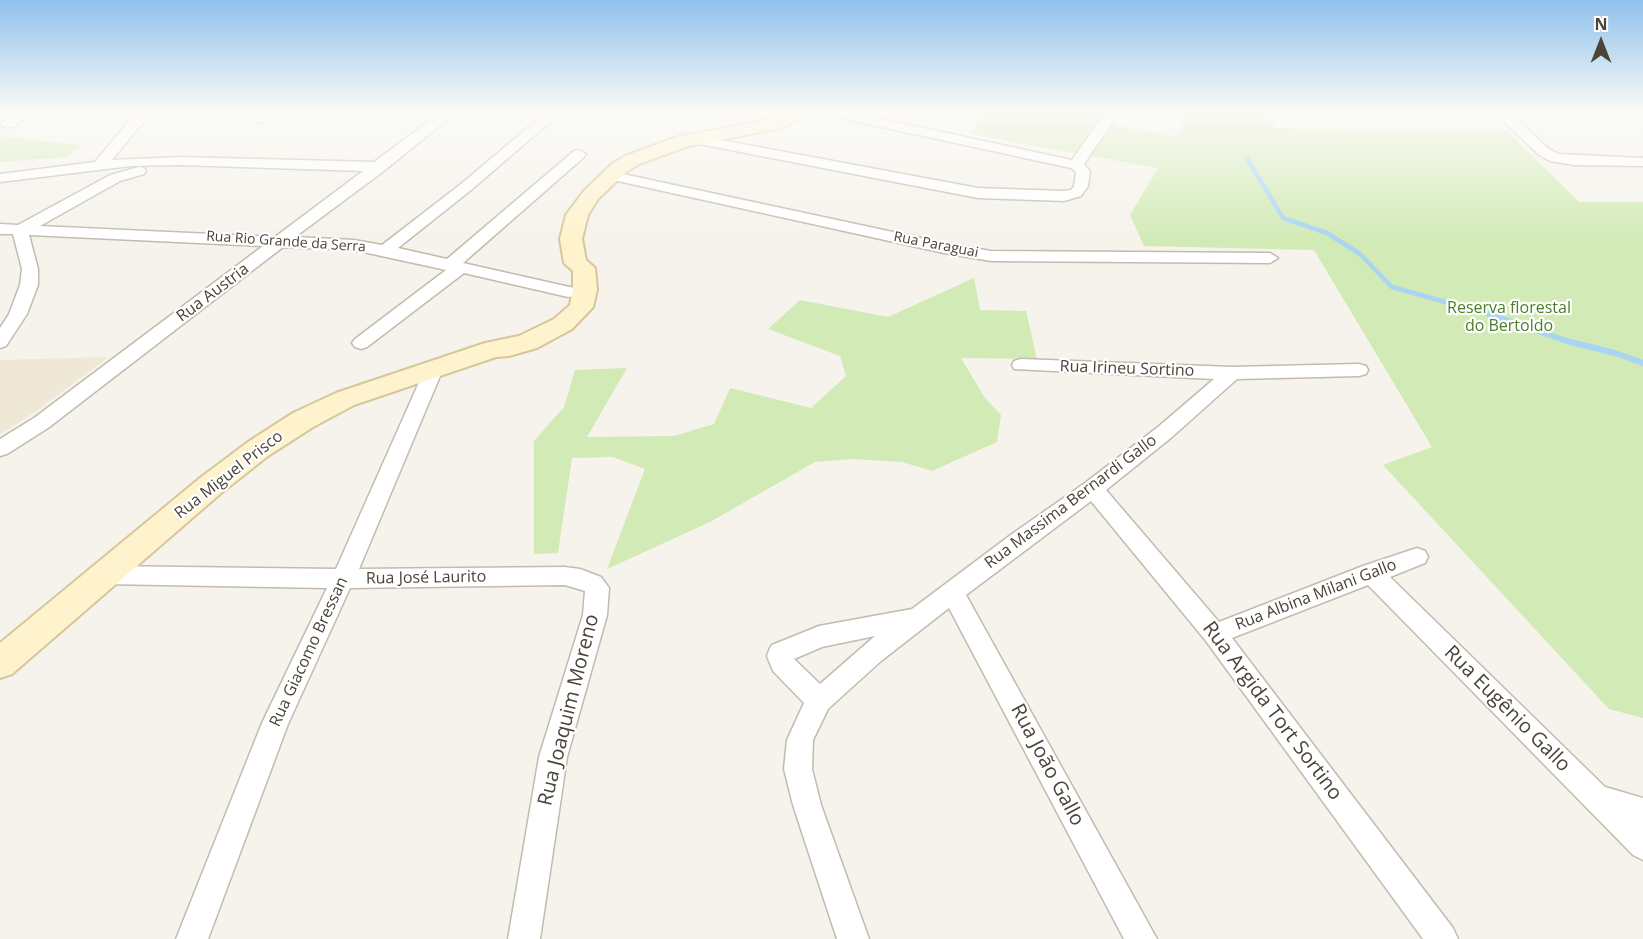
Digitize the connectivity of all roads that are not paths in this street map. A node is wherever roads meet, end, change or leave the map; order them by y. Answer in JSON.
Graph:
{"nodes":[{"id":1,"x":109,"y":154,"type":"edge"},
{"id":2,"x":397,"y":154,"type":"edge"},
{"id":3,"x":506,"y":154,"type":"edge"},
{"id":4,"x":579,"y":154,"type":"dead end"},
{"id":5,"x":648,"y":154,"type":"edge"},
{"id":6,"x":802,"y":154,"type":"edge"},
{"id":7,"x":1024,"y":154,"type":"edge"},
{"id":8,"x":1084,"y":154,"type":"edge"},
{"id":9,"x":1547,"y":154,"type":"edge"},
{"id":10,"x":180,"y":161,"type":"junction"},
{"id":11,"x":131,"y":162,"type":"junction"},
{"id":12,"x":1643,"y":162,"type":"edge"},
{"id":13,"x":1076,"y":165,"type":"junction"},
{"id":14,"x":99,"y":166,"type":"junction"},
{"id":15,"x":380,"y":167,"type":"junction"},
{"id":16,"x":609,"y":176,"type":"junction"},
{"id":17,"x":0,"y":178,"type":"edge"},
{"id":18,"x":114,"y":178,"type":"junction"},
{"id":19,"x":0,"y":229,"type":"edge"},
{"id":20,"x":21,"y":230,"type":"junction"},
{"id":21,"x":284,"y":240,"type":"junction"},
{"id":22,"x":385,"y":250,"type":"junction"},
{"id":23,"x":1270,"y":258,"type":"dead end"},
{"id":24,"x":575,"y":263,"type":"junction"},
{"id":25,"x":454,"y":267,"type":"junction"},
{"id":26,"x":568,"y":292,"type":"junction"},
{"id":27,"x":0,"y":342,"type":"edge"},
{"id":28,"x":361,"y":344,"type":"dead end"},
{"id":29,"x":494,"y":349,"type":"junction"},
{"id":30,"x":1022,"y":365,"type":"dead end"},
{"id":31,"x":434,"y":369,"type":"junction"},
{"id":32,"x":1359,"y":370,"type":"dead end"},
{"id":33,"x":1232,"y":373,"type":"junction"},
{"id":34,"x":0,"y":449,"type":"edge"},
{"id":35,"x":1093,"y":489,"type":"junction"},
{"id":36,"x":1418,"y":557,"type":"dead end"},
{"id":37,"x":1371,"y":573,"type":"junction"},
{"id":38,"x":106,"y":575,"type":"junction"},
{"id":39,"x":565,"y":576,"type":"joint"},
{"id":40,"x":343,"y":579,"type":"junction"},
{"id":41,"x":952,"y":592,"type":"junction"},
{"id":42,"x":916,"y":618,"type":"junction"},
{"id":43,"x":1215,"y":634,"type":"junction"},
{"id":44,"x":0,"y":663,"type":"edge"},
{"id":45,"x":815,"y":705,"type":"junction"},
{"id":46,"x":1598,"y":799,"type":"junction"},
{"id":47,"x":1643,"y":812,"type":"edge"},
{"id":48,"x":1643,"y":845,"type":"edge"},
{"id":49,"x":192,"y":939,"type":"edge"},
{"id":50,"x":524,"y":939,"type":"edge"},
{"id":51,"x":853,"y":939,"type":"edge"},
{"id":52,"x":1141,"y":939,"type":"edge"},
{"id":53,"x":1442,"y":939,"type":"edge"}],
"edges":[{"from":1,"to":14,"type":"street"},
{"from":2,"to":15,"type":"street","name":"Rua Austria"},
{"from":3,"to":22,"type":"street"},
{"from":4,"to":25,"type":"street"},
{"from":5,"to":16,"type":"street","name":"Rua Miguel Prisco"},
{"from":6,"to":13,"type":"street"},
{"from":7,"to":13,"type":"street"},
{"from":8,"to":13,"type":"street"},
{"from":9,"to":12,"type":"street"},
{"from":10,"to":11,"type":"street"},
{"from":10,"to":15,"type":"street"},
{"from":10,"to":18,"type":"street"},
{"from":11,"to":14,"type":"street"},
{"from":11,"to":18,"type":"street"},
{"from":14,"to":17,"type":"street"},
{"from":15,"to":21,"type":"street","name":"Rua Austria"},
{"from":16,"to":23,"type":"street","name":"Rua Paraguai"},
{"from":16,"to":24,"type":"street","name":"Rua Miguel Prisco"},
{"from":18,"to":20,"type":"street"},
{"from":19,"to":20,"type":"street","name":"Rua Rio Grande da Serra"},
{"from":20,"to":21,"type":"street","name":"Rua Rio Grande da Serra"},
{"from":20,"to":27,"type":"street"},
{"from":21,"to":22,"type":"street","name":"Rua Rio Grande da Serra"},
{"from":21,"to":34,"type":"street","name":"Rua Austria"},
{"from":22,"to":25,"type":"street","name":"Rua Rio Grande da Serra"},
{"from":24,"to":26,"type":"street","name":"Rua Miguel Prisco"},
{"from":24,"to":29,"type":"street","name":"Rua Miguel Prisco"},
{"from":25,"to":26,"type":"street","name":"Rua Rio Grande da Serra"},
{"from":25,"to":28,"type":"street"},
{"from":26,"to":29,"type":"street","name":"Rua Miguel Prisco"},
{"from":29,"to":31,"type":"street","name":"Rua Miguel Prisco"},
{"from":30,"to":33,"type":"street","name":"Rua Irineu Sortino"},
{"from":31,"to":38,"type":"street","name":"Rua Miguel Prisco"},
{"from":31,"to":40,"type":"street","name":"Rua Giacomo Bressan"},
{"from":32,"to":33,"type":"street"},
{"from":33,"to":35,"type":"street","name":"Rua Massima Bernardi Gallo"},
{"from":35,"to":41,"type":"street","name":"Rua Massima Bernardi Gallo"},
{"from":35,"to":43,"type":"street","name":"Rua Argida Tort Sortino"},
{"from":36,"to":37,"type":"street","name":"Rua Albina Milani Gallo"},
{"from":37,"to":43,"type":"street","name":"Rua Albina Milani Gallo"},
{"from":37,"to":46,"type":"street","name":"Rua Eugênio Gallo"},
{"from":38,"to":40,"type":"street","name":"Rua José Laurito"},
{"from":38,"to":44,"type":"street","name":"Rua Miguel Prisco"},
{"from":39,"to":40,"type":"street","name":"Rua José Laurito"},
{"from":39,"to":50,"type":"street","name":"Rua Joaquim Moreno"},
{"from":40,"to":49,"type":"street","name":"Rua Giacomo Bressan"},
{"from":41,"to":42,"type":"street","name":"Rua Massima Bernardi Gallo"},
{"from":41,"to":52,"type":"street","name":"Rua João Gallo"},
{"from":42,"to":45,"type":"street","name":"Rua Massima Bernardi Gallo"},
{"from":42,"to":45,"type":"street"},
{"from":43,"to":53,"type":"street","name":"Rua Argida Tort Sortino"},
{"from":45,"to":51,"type":"street"},
{"from":46,"to":47,"type":"street"},
{"from":46,"to":48,"type":"street","name":"Rua Eugênio Gallo"}]}
